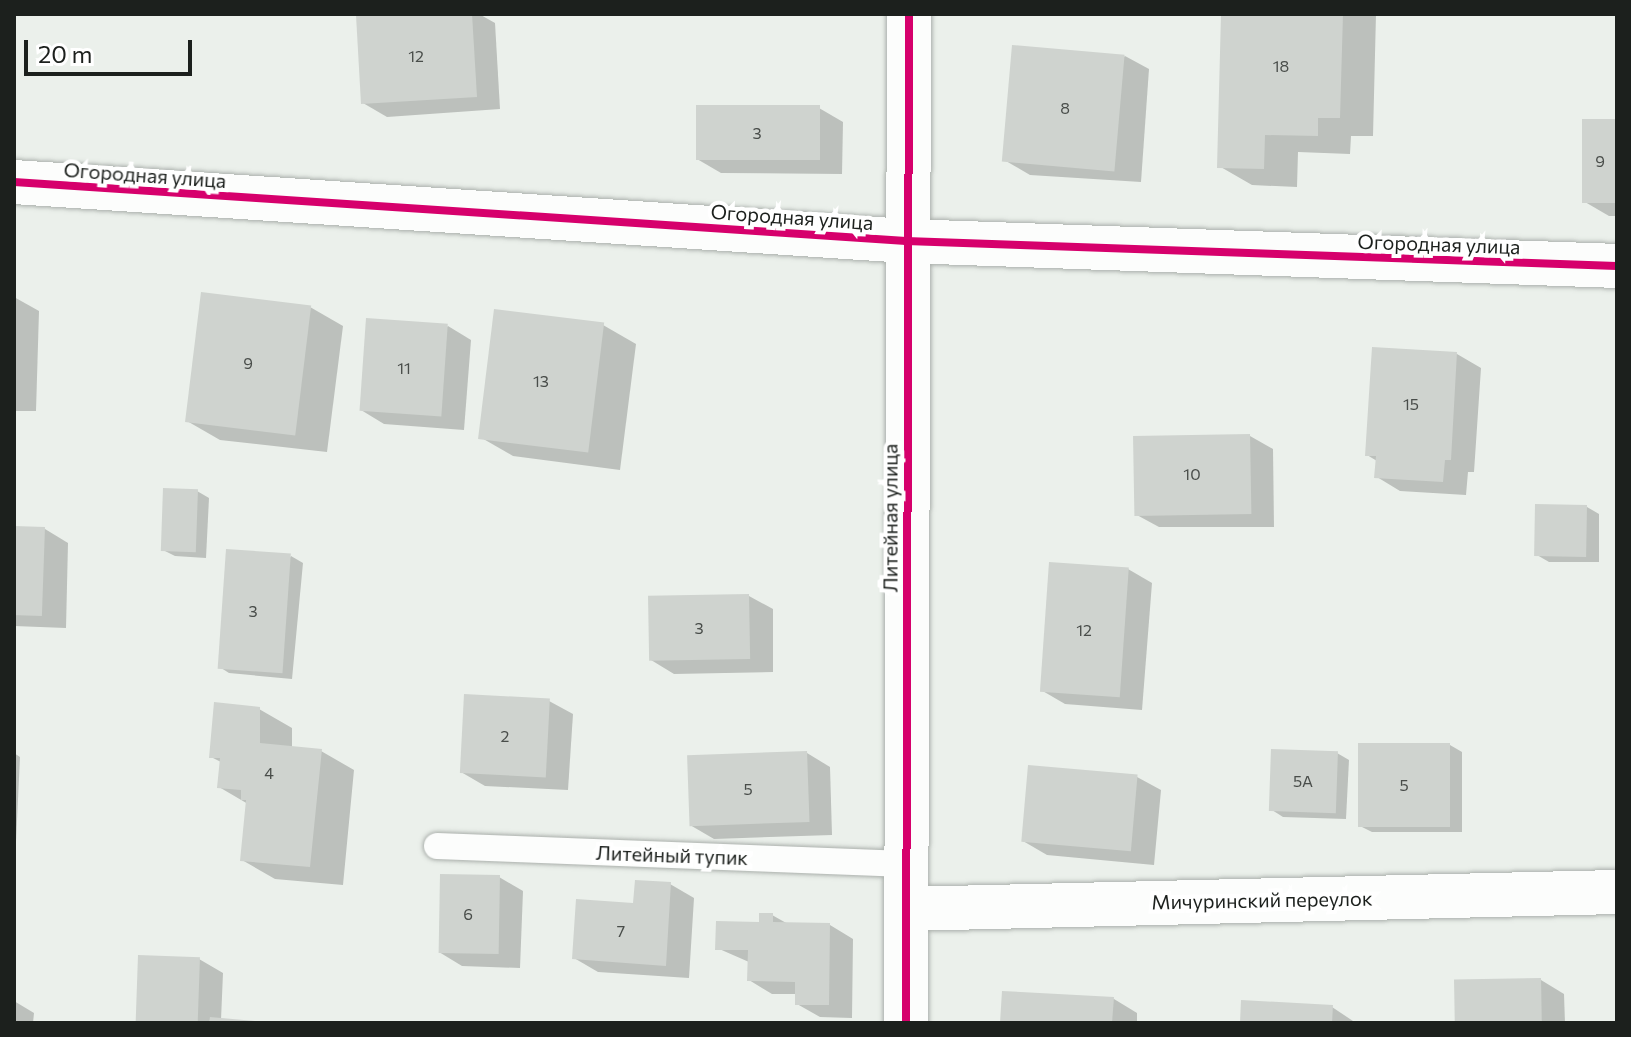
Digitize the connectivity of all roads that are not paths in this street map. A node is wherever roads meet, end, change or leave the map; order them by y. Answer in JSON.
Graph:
{"nodes":[{"id":1,"x":909,"y":14,"type":"edge"},
{"id":2,"x":14,"y":182,"type":"edge"},
{"id":3,"x":906,"y":241,"type":"junction"},
{"id":4,"x":1617,"y":266,"type":"edge"},
{"id":5,"x":437,"y":846,"type":"dead end"},
{"id":6,"x":906,"y":864,"type":"junction"},
{"id":7,"x":1617,"y":892,"type":"edge"},
{"id":8,"x":906,"y":909,"type":"junction"},
{"id":9,"x":906,"y":1023,"type":"edge"}],
"edges":[{"from":1,"to":3,"type":"street","name":"Литейная улица"},
{"from":2,"to":3,"type":"street","name":"Огородная улица"},
{"from":3,"to":4,"type":"street","name":"Огородная улица"},
{"from":3,"to":6,"type":"street","name":"Литейная улица"},
{"from":5,"to":6,"type":"lane","name":"Литейный тупик"},
{"from":6,"to":8,"type":"street","name":"Литейная улица"},
{"from":7,"to":8,"type":"street","name":"Мичуринский переулок"},
{"from":8,"to":9,"type":"street","name":"Литейная улица"}]}
